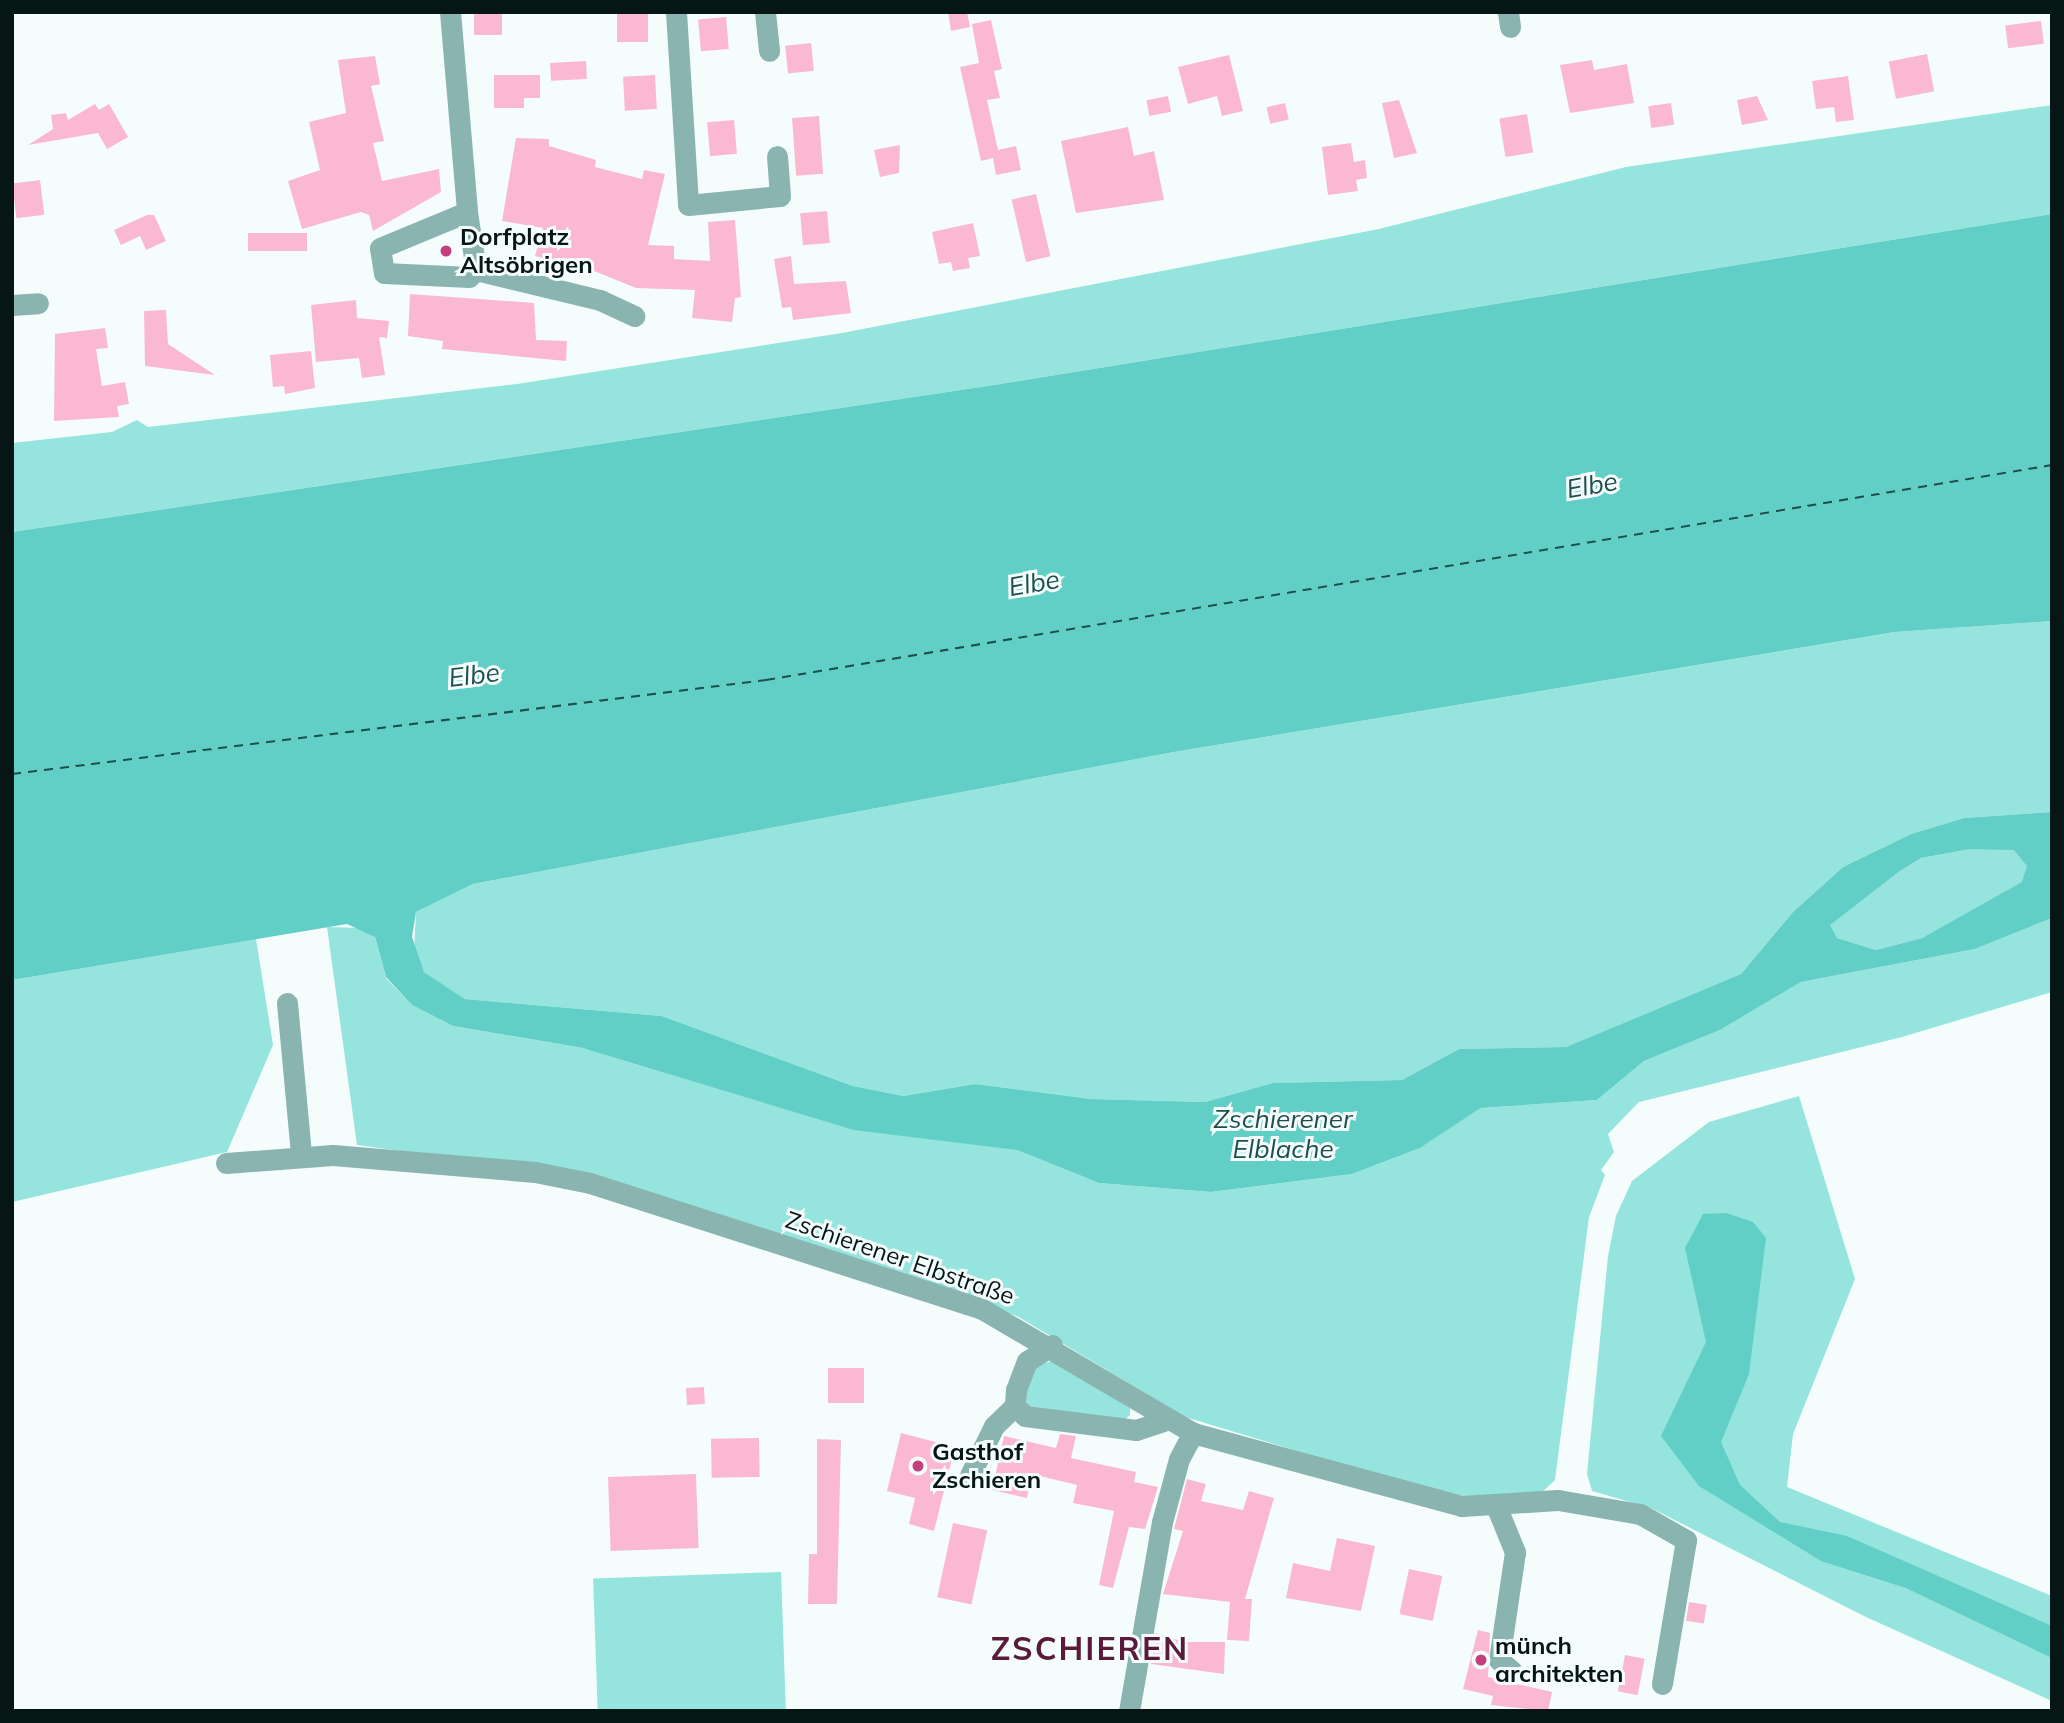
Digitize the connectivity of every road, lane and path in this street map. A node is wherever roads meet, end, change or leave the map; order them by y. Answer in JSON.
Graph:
{"nodes":[{"id":1,"x":450,"y":12,"type":"edge"},
{"id":2,"x":676,"y":12,"type":"edge"},
{"id":3,"x":765,"y":12,"type":"edge"},
{"id":4,"x":769,"y":51,"type":"dead end"},
{"id":5,"x":777,"y":156,"type":"dead end"},
{"id":6,"x":467,"y":212,"type":"junction"},
{"id":7,"x":476,"y":270,"type":"junction"},
{"id":8,"x":38,"y":303,"type":"dead end"},
{"id":9,"x":12,"y":305,"type":"edge"},
{"id":10,"x":635,"y":316,"type":"dead end"},
{"id":11,"x":287,"y":1003,"type":"dead end"},
{"id":12,"x":301,"y":1155,"type":"junction"},
{"id":13,"x":226,"y":1163,"type":"dead end"},
{"id":14,"x":1052,"y":1345,"type":"junction"},
{"id":15,"x":1014,"y":1406,"type":"junction"},
{"id":16,"x":1163,"y":1420,"type":"junction"},
{"id":17,"x":1194,"y":1433,"type":"junction"},
{"id":18,"x":970,"y":1475,"type":"dead end"},
{"id":19,"x":1497,"y":1508,"type":"junction"},
{"id":20,"x":1512,"y":1671,"type":"dead end"},
{"id":21,"x":1662,"y":1684,"type":"dead end"},
{"id":22,"x":1129,"y":1711,"type":"edge"}],
"edges":[{"from":1,"to":6,"type":"street"},
{"from":2,"to":5,"type":"street"},
{"from":3,"to":4,"type":"street"},
{"from":6,"to":7,"type":"street"},
{"from":6,"to":7,"type":"street"},
{"from":7,"to":10,"type":"street"},
{"from":8,"to":9,"type":"street"},
{"from":11,"to":12,"type":"street"},
{"from":12,"to":13,"type":"street","name":"Zschierener Elbstraße"},
{"from":12,"to":14,"type":"street","name":"Zschierener Elbstraße"},
{"from":14,"to":15,"type":"street"},
{"from":14,"to":16,"type":"street","name":"Zschierener Elbstraße"},
{"from":15,"to":16,"type":"street"},
{"from":15,"to":18,"type":"street"},
{"from":16,"to":17,"type":"street","name":"Zschierener Elbstraße"},
{"from":17,"to":19,"type":"street","name":"Zschierener Elbstraße"},
{"from":17,"to":22,"type":"street"},
{"from":19,"to":20,"type":"street"},
{"from":19,"to":21,"type":"street","name":"Zschierener Elbstraße"}]}
